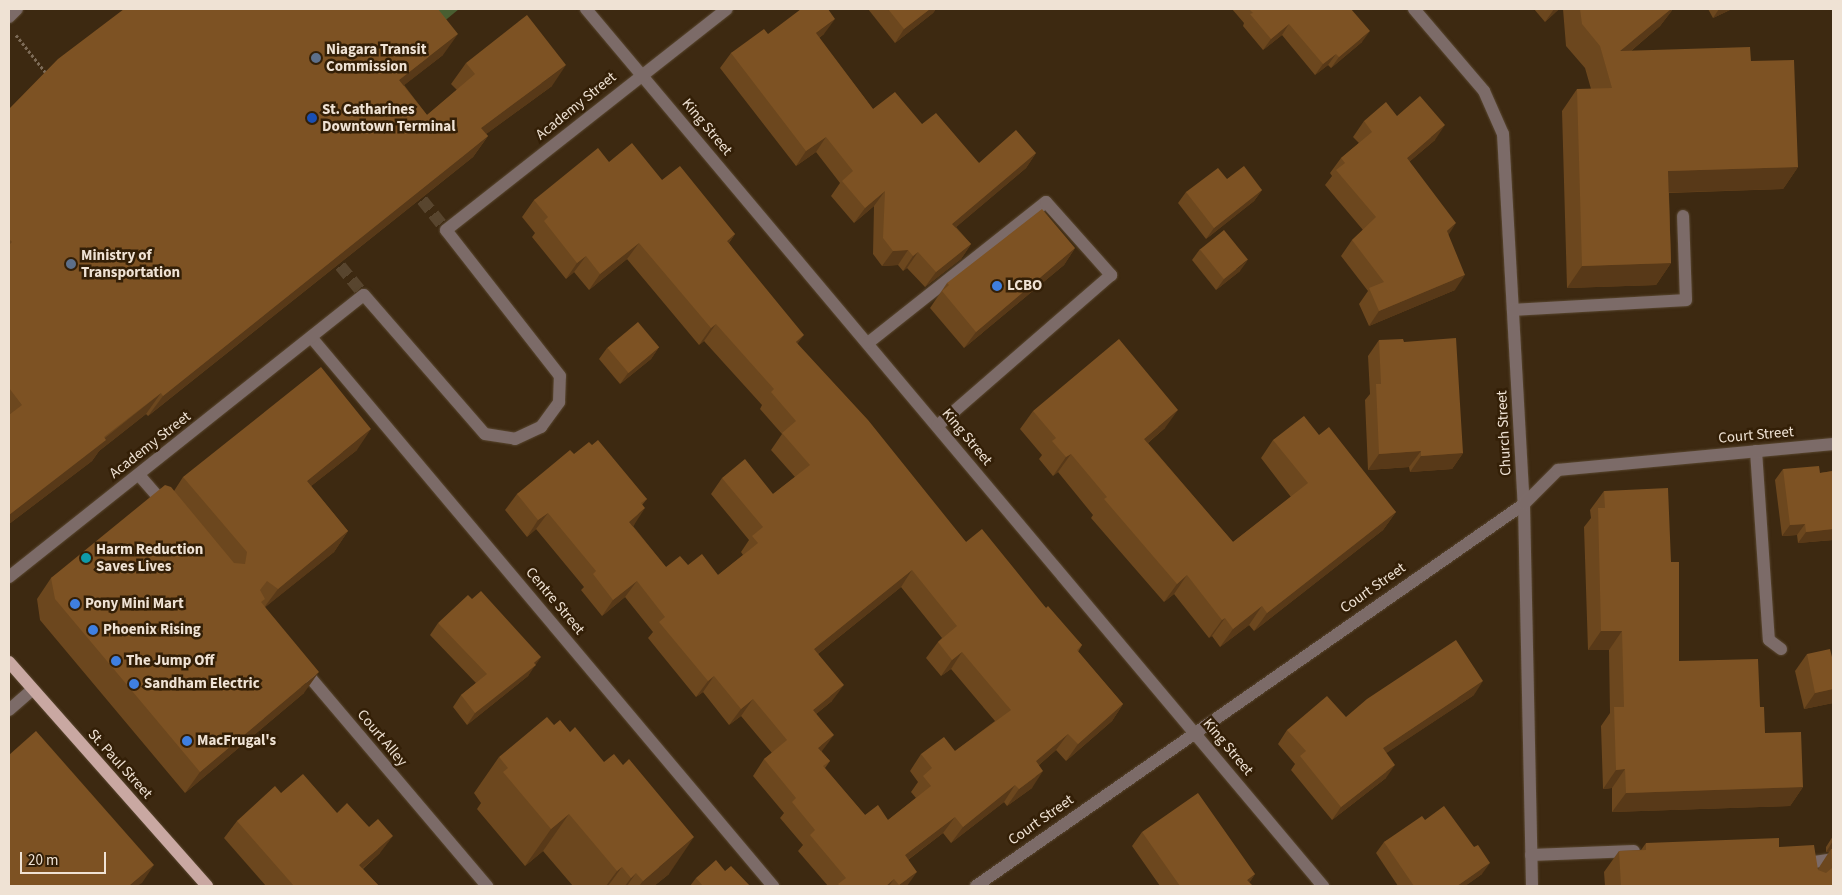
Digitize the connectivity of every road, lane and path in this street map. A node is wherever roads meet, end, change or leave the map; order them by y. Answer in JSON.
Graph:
{"nodes":[{"id":1,"x":17,"y":9,"type":"edge"},
{"id":2,"x":586,"y":9,"type":"edge"},
{"id":3,"x":727,"y":9,"type":"edge"},
{"id":4,"x":1414,"y":9,"type":"edge"},
{"id":5,"x":9,"y":17,"type":"edge"},
{"id":6,"x":14,"y":33,"type":"dead end"},
{"id":7,"x":642,"y":74,"type":"junction"},
{"id":8,"x":48,"y":76,"type":"edge"},
{"id":9,"x":1683,"y":216,"type":"dead end"},
{"id":10,"x":1513,"y":310,"type":"junction"},
{"id":11,"x":312,"y":337,"type":"junction"},
{"id":12,"x":868,"y":343,"type":"junction"},
{"id":13,"x":937,"y":426,"type":"junction"},
{"id":14,"x":1833,"y":444,"type":"edge"},
{"id":15,"x":1756,"y":451,"type":"junction"},
{"id":16,"x":139,"y":474,"type":"junction"},
{"id":17,"x":1524,"y":504,"type":"junction"},
{"id":18,"x":176,"y":518,"type":"edge"},
{"id":19,"x":9,"y":577,"type":"edge"},
{"id":20,"x":1781,"y":649,"type":"dead end"},
{"id":21,"x":291,"y":655,"type":"edge"},
{"id":22,"x":9,"y":662,"type":"edge"},
{"id":23,"x":32,"y":690,"type":"junction"},
{"id":24,"x":9,"y":710,"type":"edge"},
{"id":25,"x":1194,"y":732,"type":"junction"},
{"id":26,"x":1650,"y":851,"type":"edge"},
{"id":27,"x":1531,"y":855,"type":"junction"},
{"id":28,"x":1833,"y":859,"type":"edge"},
{"id":29,"x":1809,"y":878,"type":"edge"},
{"id":30,"x":207,"y":886,"type":"edge"},
{"id":31,"x":487,"y":886,"type":"edge"},
{"id":32,"x":773,"y":886,"type":"edge"},
{"id":33,"x":976,"y":886,"type":"edge"},
{"id":34,"x":1323,"y":886,"type":"edge"},
{"id":35,"x":1532,"y":886,"type":"edge"}],
"edges":[{"from":1,"to":5,"type":"street"},
{"from":2,"to":7,"type":"street","name":"King Street"},
{"from":3,"to":7,"type":"street","name":"Academy Street"},
{"from":4,"to":10,"type":"street","name":"Church Street"},
{"from":6,"to":8,"type":"path"},
{"from":7,"to":11,"type":"street","name":"Academy Street"},
{"from":7,"to":12,"type":"street","name":"King Street"},
{"from":9,"to":10,"type":"street"},
{"from":10,"to":17,"type":"street","name":"Church Street"},
{"from":11,"to":16,"type":"street","name":"Academy Street"},
{"from":11,"to":32,"type":"street","name":"Centre Street"},
{"from":12,"to":13,"type":"street","name":"King Street"},
{"from":12,"to":13,"type":"street"},
{"from":13,"to":25,"type":"street","name":"King Street"},
{"from":14,"to":15,"type":"street","name":"Court Street"},
{"from":15,"to":17,"type":"street","name":"Court Street"},
{"from":15,"to":20,"type":"street"},
{"from":16,"to":18,"type":"street"},
{"from":16,"to":19,"type":"street","name":"Academy Street"},
{"from":17,"to":25,"type":"street","name":"Court Street"},
{"from":17,"to":27,"type":"street","name":"Church Street"},
{"from":21,"to":31,"type":"street","name":"Court Alley"},
{"from":22,"to":23,"type":"main road","name":"St. Paul Street"},
{"from":23,"to":24,"type":"street"},
{"from":23,"to":30,"type":"main road","name":"St. Paul Street"},
{"from":25,"to":33,"type":"street","name":"Court Street"},
{"from":25,"to":34,"type":"street","name":"King Street"},
{"from":26,"to":27,"type":"street"},
{"from":27,"to":35,"type":"street","name":"Church Street"},
{"from":28,"to":29,"type":"street"}]}
